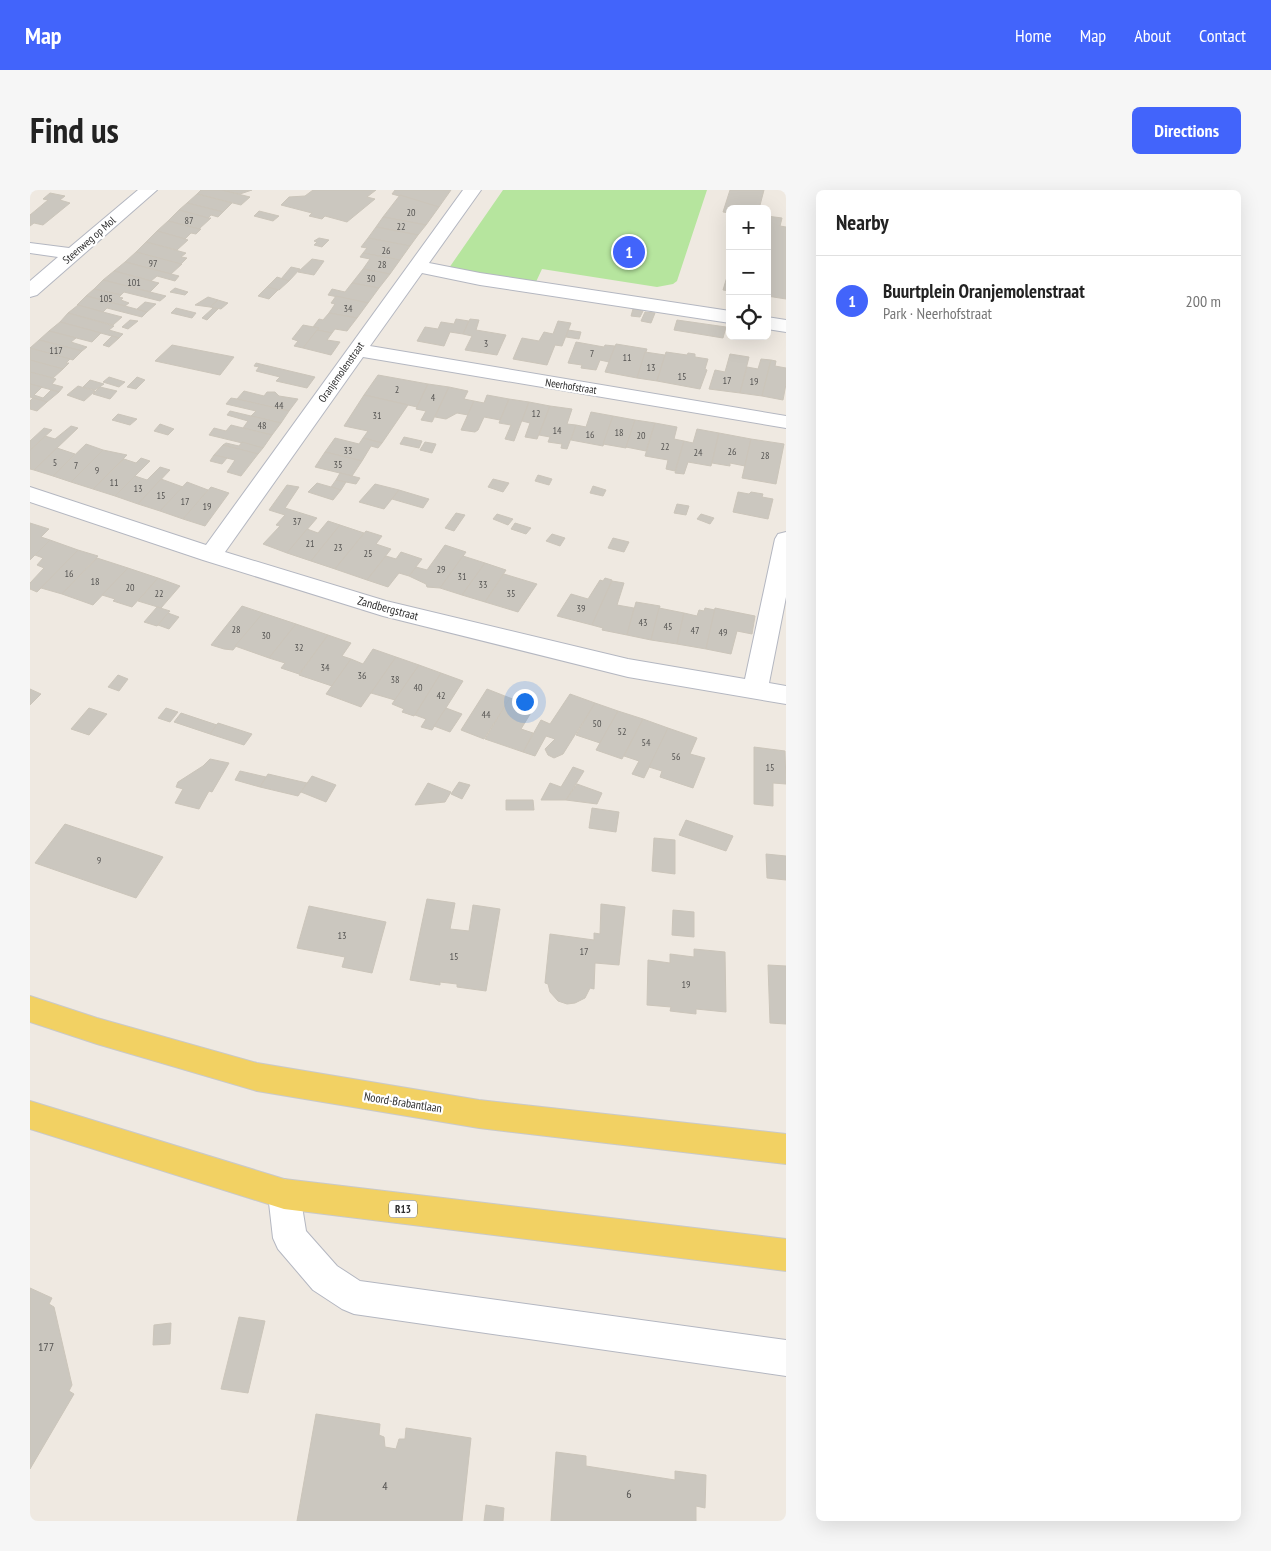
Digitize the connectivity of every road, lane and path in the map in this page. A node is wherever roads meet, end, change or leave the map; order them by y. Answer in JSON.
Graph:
{"nodes":[{"id":1,"x":148,"y":190,"type":"edge"},
{"id":2,"x":472,"y":190,"type":"edge"},
{"id":3,"x":30,"y":248,"type":"edge"},
{"id":4,"x":72,"y":254,"type":"junction"},
{"id":5,"x":417,"y":266,"type":"junction"},
{"id":6,"x":30,"y":290,"type":"edge"},
{"id":7,"x":726,"y":316,"type":"edge"},
{"id":8,"x":771,"y":324,"type":"edge"},
{"id":9,"x":786,"y":326,"type":"edge"},
{"id":10,"x":356,"y":350,"type":"junction"},
{"id":11,"x":786,"y":422,"type":"edge"},
{"id":12,"x":30,"y":494,"type":"edge"},
{"id":13,"x":786,"y":539,"type":"edge"},
{"id":14,"x":211,"y":555,"type":"junction"},
{"id":15,"x":755,"y":691,"type":"junction"},
{"id":16,"x":786,"y":695,"type":"edge"},
{"id":17,"x":30,"y":1009,"type":"edge"},
{"id":18,"x":30,"y":1115,"type":"edge"},
{"id":19,"x":786,"y":1149,"type":"edge"},
{"id":20,"x":284,"y":1194,"type":"junction"},
{"id":21,"x":786,"y":1256,"type":"edge"},
{"id":22,"x":786,"y":1358,"type":"edge"}],
"edges":[{"from":1,"to":4,"type":"street","name":"Steenweg op Mol"},
{"from":2,"to":5,"type":"street","name":"Oranjemolenstraat"},
{"from":3,"to":4,"type":"street"},
{"from":4,"to":6,"type":"street","name":"Steenweg op Mol"},
{"from":5,"to":7,"type":"street"},
{"from":5,"to":10,"type":"street","name":"Oranjemolenstraat"},
{"from":8,"to":9,"type":"street"},
{"from":10,"to":11,"type":"street","name":"Neerhofstraat"},
{"from":10,"to":14,"type":"street","name":"Oranjemolenstraat"},
{"from":12,"to":14,"type":"street","name":"Zandbergstraat"},
{"from":13,"to":15,"type":"street"},
{"from":14,"to":15,"type":"street","name":"Zandbergstraat"},
{"from":15,"to":16,"type":"street","name":"Zandbergstraat"},
{"from":17,"to":19,"type":"main road","name":"Noord-Brabantlaan"},
{"from":18,"to":20,"type":"main road","number":"R13"},
{"from":20,"to":21,"type":"main road","number":"R13"},
{"from":20,"to":22,"type":"street"}]}
